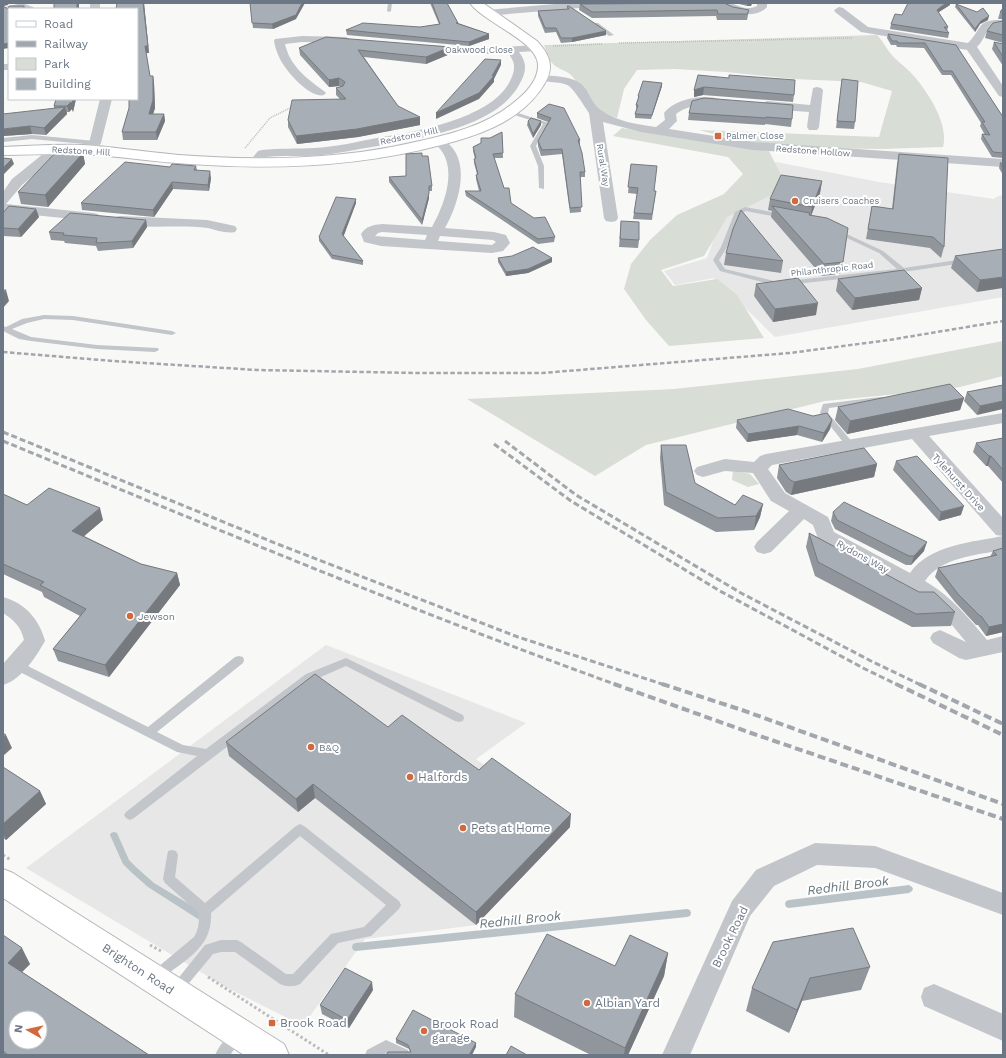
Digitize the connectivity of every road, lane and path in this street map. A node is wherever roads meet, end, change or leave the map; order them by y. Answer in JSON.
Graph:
{"nodes":[{"id":1,"x":390,"y":3,"type":"edge"},
{"id":2,"x":476,"y":3,"type":"edge"},
{"id":3,"x":662,"y":3,"type":"edge"},
{"id":4,"x":722,"y":3,"type":"edge"},
{"id":5,"x":762,"y":3,"type":"edge"},
{"id":6,"x":839,"y":10,"type":"dead end"},
{"id":7,"x":389,"y":11,"type":"dead end"},
{"id":8,"x":486,"y":13,"type":"junction"},
{"id":9,"x":593,"y":22,"type":"edge"},
{"id":10,"x":1003,"y":23,"type":"edge"},
{"id":11,"x":611,"y":35,"type":"dead end"},
{"id":12,"x":841,"y":37,"type":"dead end"},
{"id":13,"x":359,"y":40,"type":"edge"},
{"id":14,"x":613,"y":43,"type":"dead end"},
{"id":15,"x":605,"y":44,"type":"dead end"},
{"id":16,"x":974,"y":44,"type":"junction"},
{"id":17,"x":990,"y":44,"type":"dead end"},
{"id":18,"x":415,"y":46,"type":"edge"},
{"id":19,"x":555,"y":46,"type":"dead end"},
{"id":20,"x":536,"y":48,"type":"junction"},
{"id":21,"x":512,"y":51,"type":"junction"},
{"id":22,"x":543,"y":71,"type":"junction"},
{"id":23,"x":817,"y":90,"type":"dead end"},
{"id":24,"x":333,"y":91,"type":"dead end"},
{"id":25,"x":1003,"y":94,"type":"edge"},
{"id":26,"x":314,"y":95,"type":"junction"},
{"id":27,"x":106,"y":100,"type":"edge"},
{"id":28,"x":727,"y":102,"type":"edge"},
{"id":29,"x":759,"y":104,"type":"edge"},
{"id":30,"x":815,"y":109,"type":"junction"},
{"id":31,"x":510,"y":112,"type":"junction"},
{"id":32,"x":595,"y":112,"type":"junction"},
{"id":33,"x":813,"y":127,"type":"dead end"},
{"id":34,"x":660,"y":130,"type":"junction"},
{"id":35,"x":3,"y":140,"type":"edge"},
{"id":36,"x":439,"y":141,"type":"junction"},
{"id":37,"x":93,"y":147,"type":"junction"},
{"id":38,"x":57,"y":149,"type":"junction"},
{"id":39,"x":3,"y":151,"type":"edge"},
{"id":40,"x":233,"y":162,"type":"junction"},
{"id":41,"x":255,"y":162,"type":"junction"},
{"id":42,"x":1003,"y":163,"type":"edge"},
{"id":43,"x":3,"y":181,"type":"edge"},
{"id":44,"x":17,"y":182,"type":"junction"},
{"id":45,"x":542,"y":188,"type":"dead end"},
{"id":46,"x":3,"y":202,"type":"edge"},
{"id":47,"x":3,"y":208,"type":"edge"},
{"id":48,"x":611,"y":218,"type":"dead end"},
{"id":49,"x":792,"y":218,"type":"edge"},
{"id":50,"x":828,"y":227,"type":"edge"},
{"id":51,"x":230,"y":229,"type":"dead end"},
{"id":52,"x":432,"y":238,"type":"dead end"},
{"id":53,"x":972,"y":260,"type":"edge"},
{"id":54,"x":903,"y":270,"type":"junction"},
{"id":55,"x":5,"y":328,"type":"edge"},
{"id":56,"x":172,"y":333,"type":"dead end"},
{"id":57,"x":155,"y":350,"type":"dead end"},
{"id":58,"x":889,"y":398,"type":"edge"},
{"id":59,"x":1003,"y":418,"type":"edge"},
{"id":60,"x":916,"y":433,"type":"junction"},
{"id":61,"x":850,"y":445,"type":"junction"},
{"id":62,"x":759,"y":468,"type":"junction"},
{"id":63,"x":703,"y":471,"type":"dead end"},
{"id":64,"x":802,"y":511,"type":"junction"},
{"id":65,"x":1003,"y":530,"type":"edge"},
{"id":66,"x":1003,"y":543,"type":"edge"},
{"id":67,"x":764,"y":547,"type":"dead end"},
{"id":68,"x":913,"y":583,"type":"junction"},
{"id":69,"x":3,"y":604,"type":"edge"},
{"id":70,"x":940,"y":638,"type":"dead end"},
{"id":71,"x":1003,"y":644,"type":"edge"},
{"id":72,"x":983,"y":648,"type":"junction"},
{"id":73,"x":238,"y":660,"type":"dead end"},
{"id":74,"x":10,"y":671,"type":"edge"},
{"id":75,"x":459,"y":718,"type":"dead end"},
{"id":76,"x":149,"y":732,"type":"junction"},
{"id":77,"x":208,"y":754,"type":"junction"},
{"id":78,"x":130,"y":815,"type":"dead end"},
{"id":79,"x":172,"y":855,"type":"dead end"},
{"id":80,"x":7,"y":889,"type":"edge"},
{"id":81,"x":1003,"y":904,"type":"edge"},
{"id":82,"x":205,"y":911,"type":"junction"},
{"id":83,"x":145,"y":943,"type":"dead end"},
{"id":84,"x":194,"y":968,"type":"junction"},
{"id":85,"x":168,"y":976,"type":"junction"},
{"id":86,"x":934,"y":997,"type":"dead end"},
{"id":87,"x":1003,"y":1028,"type":"edge"},
{"id":88,"x":230,"y":1044,"type":"edge"},
{"id":89,"x":273,"y":1055,"type":"edge"},
{"id":90,"x":329,"y":1055,"type":"edge"},
{"id":91,"x":372,"y":1055,"type":"edge"},
{"id":92,"x":403,"y":1055,"type":"edge"},
{"id":93,"x":676,"y":1055,"type":"edge"}],
"edges":[{"from":1,"to":7,"type":"lane"},
{"from":2,"to":8,"type":"main road"},
{"from":3,"to":8,"type":"street"},
{"from":4,"to":5,"type":"street"},
{"from":6,"to":16,"type":"street"},
{"from":8,"to":20,"type":"main road"},
{"from":9,"to":11,"type":"lane"},
{"from":10,"to":16,"type":"street"},
{"from":12,"to":14,"type":"path"},
{"from":13,"to":26,"type":"street"},
{"from":15,"to":19,"type":"path"},
{"from":16,"to":17,"type":"street"},
{"from":16,"to":25,"type":"street"},
{"from":18,"to":21,"type":"street","name":"Oakwood Close"},
{"from":20,"to":21,"type":"street","name":"Oakwood Close"},
{"from":20,"to":22,"type":"main road"},
{"from":21,"to":41,"type":"street","name":"Redstone Hill"},
{"from":22,"to":31,"type":"main road","name":"Redstone Hill"},
{"from":22,"to":32,"type":"street","name":"Redstone Hollow"},
{"from":23,"to":30,"type":"street"},
{"from":24,"to":26,"type":"street"},
{"from":26,"to":40,"type":"path"},
{"from":27,"to":37,"type":"street"},
{"from":28,"to":34,"type":"street"},
{"from":29,"to":30,"type":"street"},
{"from":30,"to":33,"type":"street"},
{"from":31,"to":36,"type":"main road","name":"Redstone Hill"},
{"from":31,"to":45,"type":"lane"},
{"from":32,"to":34,"type":"street","name":"Redstone Hollow"},
{"from":32,"to":48,"type":"street","name":"Rural Way"},
{"from":34,"to":42,"type":"street","name":"Redstone Hollow"},
{"from":35,"to":37,"type":"lane"},
{"from":36,"to":41,"type":"main road","name":"Redstone Hill"},
{"from":36,"to":52,"type":"street"},
{"from":37,"to":38,"type":"main road","name":"Redstone Hill"},
{"from":37,"to":40,"type":"main road","name":"Redstone Hill"},
{"from":38,"to":39,"type":"main road","name":"Redstone Hill"},
{"from":38,"to":44,"type":"street"},
{"from":40,"to":41,"type":"main road","name":"Redstone Hill"},
{"from":43,"to":44,"type":"street"},
{"from":44,"to":46,"type":"street"},
{"from":47,"to":51,"type":"street"},
{"from":49,"to":54,"type":"lane","name":"Philanthropic Road"},
{"from":50,"to":54,"type":"lane","name":"Philanthropic Road"},
{"from":53,"to":54,"type":"lane","name":"Philanthropic Road"},
{"from":55,"to":56,"type":"lane"},
{"from":55,"to":57,"type":"lane"},
{"from":58,"to":61,"type":"lane"},
{"from":59,"to":60,"type":"street"},
{"from":60,"to":61,"type":"street"},
{"from":60,"to":65,"type":"street","name":"Tylehurst Drive"},
{"from":61,"to":62,"type":"street"},
{"from":62,"to":63,"type":"street"},
{"from":62,"to":64,"type":"street","name":"Rydons Way"},
{"from":64,"to":67,"type":"street"},
{"from":64,"to":68,"type":"street","name":"Rydons Way"},
{"from":66,"to":68,"type":"street"},
{"from":68,"to":72,"type":"street","name":"Rydons Way"},
{"from":69,"to":74,"type":"street"},
{"from":70,"to":72,"type":"street"},
{"from":71,"to":72,"type":"street"},
{"from":73,"to":76,"type":"lane"},
{"from":74,"to":76,"type":"lane"},
{"from":75,"to":77,"type":"lane"},
{"from":76,"to":77,"type":"lane"},
{"from":77,"to":78,"type":"lane"},
{"from":79,"to":82,"type":"lane"},
{"from":80,"to":85,"type":"main road","name":"Brighton Road"},
{"from":81,"to":93,"type":"street","name":"Brook Road"},
{"from":82,"to":84,"type":"lane"},
{"from":82,"to":85,"type":"lane"},
{"from":83,"to":85,"type":"path"},
{"from":84,"to":85,"type":"lane"},
{"from":84,"to":90,"type":"path"},
{"from":85,"to":88,"type":"main road","name":"Brighton Road"},
{"from":86,"to":87,"type":"street"},
{"from":88,"to":89,"type":"main road","name":"Brighton Road"},
{"from":91,"to":92,"type":"lane"}]}
